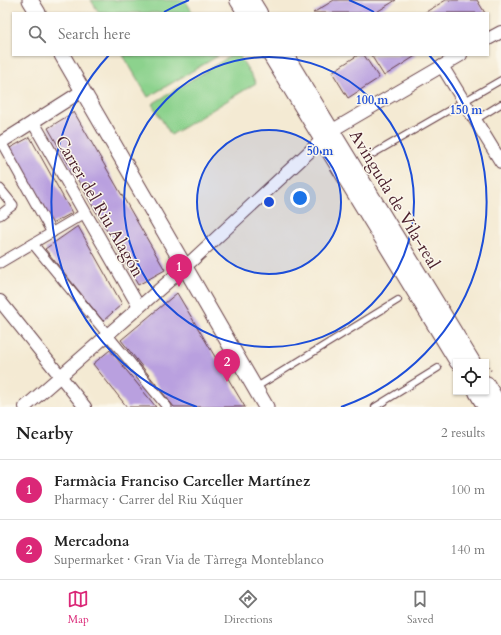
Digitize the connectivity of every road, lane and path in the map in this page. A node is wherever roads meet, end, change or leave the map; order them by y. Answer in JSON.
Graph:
{"nodes":[{"id":1,"x":30,"y":0,"type":"edge"},
{"id":2,"x":238,"y":0,"type":"edge"},
{"id":3,"x":251,"y":0,"type":"edge"},
{"id":4,"x":37,"y":12,"type":"edge"},
{"id":5,"x":245,"y":12,"type":"edge"},
{"id":6,"x":258,"y":12,"type":"edge"},
{"id":7,"x":501,"y":32,"type":"edge"},
{"id":8,"x":489,"y":38,"type":"edge"},
{"id":9,"x":63,"y":56,"type":"edge"},
{"id":10,"x":272,"y":56,"type":"edge"},
{"id":11,"x":286,"y":56,"type":"edge"},
{"id":12,"x":459,"y":56,"type":"edge"},
{"id":13,"x":442,"y":66,"type":"junction"},
{"id":14,"x":501,"y":80,"type":"edge"},
{"id":15,"x":82,"y":91,"type":"junction"},
{"id":16,"x":464,"y":101,"type":"junction"},
{"id":17,"x":501,"y":104,"type":"edge"},
{"id":18,"x":475,"y":120,"type":"junction"},
{"id":19,"x":33,"y":122,"type":"junction"},
{"id":20,"x":327,"y":135,"type":"junction"},
{"id":21,"x":0,"y":142,"type":"edge"},
{"id":22,"x":373,"y":154,"type":"dead end"},
{"id":23,"x":501,"y":162,"type":"edge"},
{"id":24,"x":0,"y":189,"type":"edge"},
{"id":25,"x":85,"y":213,"type":"junction"},
{"id":26,"x":0,"y":215,"type":"edge"},
{"id":27,"x":52,"y":232,"type":"junction"},
{"id":28,"x":32,"y":244,"type":"junction"},
{"id":29,"x":0,"y":263,"type":"edge"},
{"id":30,"x":185,"y":267,"type":"junction"},
{"id":31,"x":398,"y":300,"type":"dead end"},
{"id":32,"x":0,"y":301,"type":"edge"},
{"id":33,"x":139,"y":307,"type":"junction"},
{"id":34,"x":107,"y":335,"type":"junction"},
{"id":35,"x":456,"y":359,"type":"edge"},
{"id":36,"x":470,"y":359,"type":"edge"},
{"id":37,"x":438,"y":368,"type":"dead end"},
{"id":38,"x":60,"y":376,"type":"junction"},
{"id":39,"x":256,"y":388,"type":"junction"},
{"id":40,"x":489,"y":389,"type":"edge"},
{"id":41,"x":479,"y":395,"type":"edge"},
{"id":42,"x":25,"y":407,"type":"edge"},
{"id":43,"x":85,"y":407,"type":"edge"},
{"id":44,"x":167,"y":407,"type":"edge"},
{"id":45,"x":266,"y":407,"type":"edge"},
{"id":46,"x":374,"y":407,"type":"edge"},
{"id":47,"x":486,"y":407,"type":"edge"},
{"id":48,"x":500,"y":407,"type":"edge"}],
"edges":[{"from":1,"to":4,"type":"street"},
{"from":2,"to":5,"type":"main road"},
{"from":3,"to":6,"type":"main road"},
{"from":7,"to":8,"type":"street"},
{"from":9,"to":15,"type":"street"},
{"from":10,"to":20,"type":"main road","name":"Avinguda de Vila-real"},
{"from":11,"to":20,"type":"main road","name":"Avinguda de Vila-real"},
{"from":12,"to":13,"type":"street"},
{"from":13,"to":16,"type":"street"},
{"from":13,"to":20,"type":"street"},
{"from":14,"to":16,"type":"lane"},
{"from":15,"to":19,"type":"street"},
{"from":15,"to":30,"type":"street"},
{"from":16,"to":18,"type":"street"},
{"from":16,"to":22,"type":"lane"},
{"from":17,"to":18,"type":"lane"},
{"from":18,"to":23,"type":"street"},
{"from":19,"to":21,"type":"street"},
{"from":19,"to":25,"type":"street","name":"Carrer del Riu Alagón"},
{"from":20,"to":30,"type":"street"},
{"from":20,"to":35,"type":"main road","name":"Avinguda de Vila-real"},
{"from":20,"to":36,"type":"main road","name":"Avinguda de Vila-real"},
{"from":21,"to":27,"type":"street"},
{"from":24,"to":26,"type":"street"},
{"from":25,"to":27,"type":"street"},
{"from":25,"to":33,"type":"street","name":"Carrer del Riu Alagón"},
{"from":27,"to":28,"type":"street"},
{"from":28,"to":29,"type":"street"},
{"from":28,"to":34,"type":"street"},
{"from":30,"to":33,"type":"street"},
{"from":30,"to":39,"type":"street"},
{"from":31,"to":39,"type":"lane"},
{"from":32,"to":38,"type":"street"},
{"from":33,"to":34,"type":"street"},
{"from":34,"to":38,"type":"street"},
{"from":34,"to":44,"type":"street"},
{"from":37,"to":46,"type":"lane"},
{"from":38,"to":42,"type":"street"},
{"from":38,"to":43,"type":"street"},
{"from":39,"to":45,"type":"street"},
{"from":40,"to":48,"type":"main road"},
{"from":41,"to":47,"type":"main road"}]}
